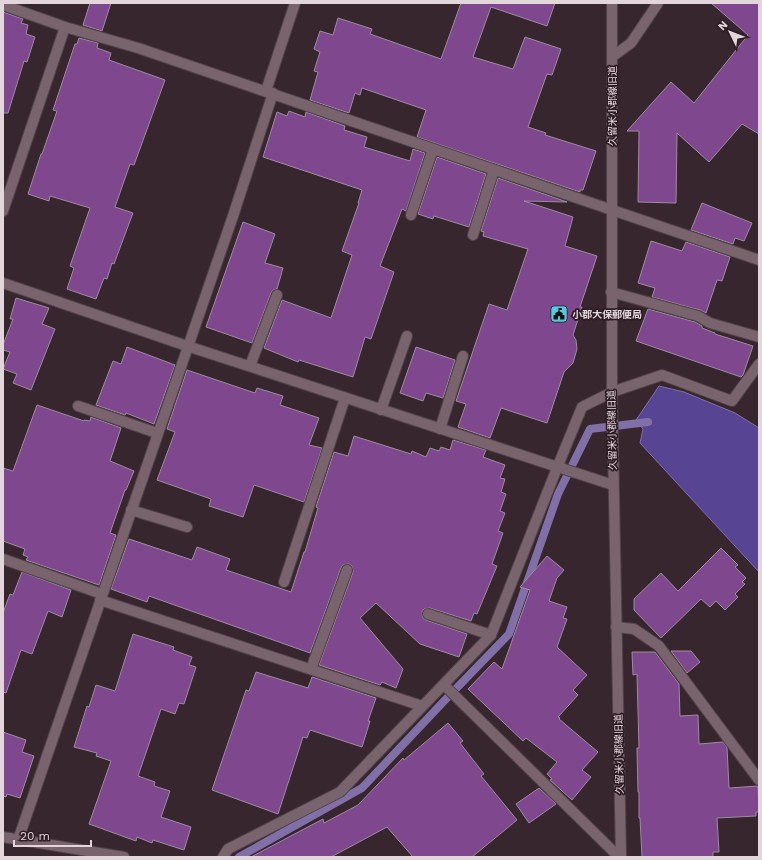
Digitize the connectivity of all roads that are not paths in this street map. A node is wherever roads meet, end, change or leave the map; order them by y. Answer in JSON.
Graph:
{"nodes":[{"id":1,"x":295,"y":3,"type":"edge"},
{"id":2,"x":612,"y":3,"type":"edge"},
{"id":3,"x":658,"y":3,"type":"edge"},
{"id":4,"x":3,"y":6,"type":"edge"},
{"id":5,"x":65,"y":27,"type":"junction"},
{"id":6,"x":612,"y":57,"type":"junction"},
{"id":7,"x":270,"y":92,"type":"junction"},
{"id":8,"x":433,"y":149,"type":"junction"},
{"id":9,"x":494,"y":170,"type":"junction"},
{"id":10,"x":612,"y":210,"type":"junction"},
{"id":11,"x":3,"y":211,"type":"edge"},
{"id":12,"x":411,"y":215,"type":"dead end"},
{"id":13,"x":472,"y":235,"type":"dead end"},
{"id":14,"x":759,"y":260,"type":"edge"},
{"id":15,"x":3,"y":283,"type":"edge"},
{"id":16,"x":611,"y":292,"type":"junction"},
{"id":17,"x":277,"y":295,"type":"dead end"},
{"id":18,"x":407,"y":336,"type":"dead end"},
{"id":19,"x":759,"y":337,"type":"edge"},
{"id":20,"x":187,"y":346,"type":"junction"},
{"id":21,"x":463,"y":356,"type":"dead end"},
{"id":22,"x":759,"y":364,"type":"edge"},
{"id":23,"x":250,"y":366,"type":"junction"},
{"id":24,"x":612,"y":392,"type":"junction"},
{"id":25,"x":345,"y":398,"type":"junction"},
{"id":26,"x":78,"y":406,"type":"dead end"},
{"id":27,"x":381,"y":410,"type":"junction"},
{"id":28,"x":440,"y":429,"type":"junction"},
{"id":29,"x":157,"y":433,"type":"junction"},
{"id":30,"x":557,"y":468,"type":"junction"},
{"id":31,"x":614,"y":486,"type":"junction"},
{"id":32,"x":131,"y":510,"type":"junction"},
{"id":33,"x":187,"y":527,"type":"dead end"},
{"id":34,"x":3,"y":559,"type":"edge"},
{"id":35,"x":347,"y":570,"type":"dead end"},
{"id":36,"x":284,"y":582,"type":"dead end"},
{"id":37,"x":101,"y":597,"type":"junction"},
{"id":38,"x":428,"y":614,"type":"dead end"},
{"id":39,"x":616,"y":627,"type":"junction"},
{"id":40,"x":491,"y":635,"type":"junction"},
{"id":41,"x":311,"y":669,"type":"junction"},
{"id":42,"x":444,"y":685,"type":"junction"},
{"id":43,"x":422,"y":706,"type":"junction"},
{"id":44,"x":759,"y":780,"type":"edge"},
{"id":45,"x":3,"y":837,"type":"edge"},
{"id":46,"x":18,"y":840,"type":"junction"},
{"id":47,"x":124,"y":857,"type":"edge"},
{"id":48,"x":223,"y":857,"type":"edge"},
{"id":49,"x":620,"y":857,"type":"edge"}],
"edges":[{"from":1,"to":7,"type":"street"},
{"from":2,"to":6,"type":"street","name":"久留米小郡線旧道"},
{"from":3,"to":6,"type":"street"},
{"from":4,"to":5,"type":"street"},
{"from":5,"to":7,"type":"street"},
{"from":5,"to":11,"type":"street"},
{"from":6,"to":10,"type":"street","name":"久留米小郡線旧道"},
{"from":7,"to":8,"type":"street"},
{"from":7,"to":20,"type":"street"},
{"from":8,"to":9,"type":"street"},
{"from":8,"to":12,"type":"street"},
{"from":9,"to":10,"type":"street"},
{"from":9,"to":13,"type":"street"},
{"from":10,"to":14,"type":"street"},
{"from":10,"to":16,"type":"street","name":"久留米小郡線旧道"},
{"from":15,"to":20,"type":"street"},
{"from":16,"to":19,"type":"street"},
{"from":16,"to":24,"type":"street","name":"久留米小郡線旧道"},
{"from":17,"to":23,"type":"street"},
{"from":18,"to":27,"type":"street"},
{"from":20,"to":23,"type":"street"},
{"from":20,"to":29,"type":"street"},
{"from":21,"to":28,"type":"street"},
{"from":22,"to":24,"type":"street"},
{"from":23,"to":25,"type":"street"},
{"from":24,"to":30,"type":"street"},
{"from":24,"to":31,"type":"street","name":"久留米小郡線旧道"},
{"from":25,"to":27,"type":"street"},
{"from":25,"to":36,"type":"street"},
{"from":26,"to":29,"type":"street"},
{"from":27,"to":28,"type":"street"},
{"from":28,"to":30,"type":"street"},
{"from":29,"to":32,"type":"street"},
{"from":30,"to":31,"type":"street"},
{"from":30,"to":40,"type":"street"},
{"from":31,"to":39,"type":"street","name":"久留米小郡線旧道"},
{"from":32,"to":33,"type":"street"},
{"from":32,"to":37,"type":"street"},
{"from":34,"to":37,"type":"street"},
{"from":35,"to":41,"type":"street"},
{"from":37,"to":41,"type":"street"},
{"from":37,"to":46,"type":"street"},
{"from":38,"to":40,"type":"street"},
{"from":39,"to":44,"type":"street"},
{"from":39,"to":49,"type":"street","name":"久留米小郡線旧道"},
{"from":40,"to":42,"type":"street"},
{"from":41,"to":43,"type":"street"},
{"from":42,"to":43,"type":"street"},
{"from":42,"to":49,"type":"street"},
{"from":43,"to":48,"type":"street"},
{"from":45,"to":46,"type":"street"},
{"from":46,"to":47,"type":"street"}]}
